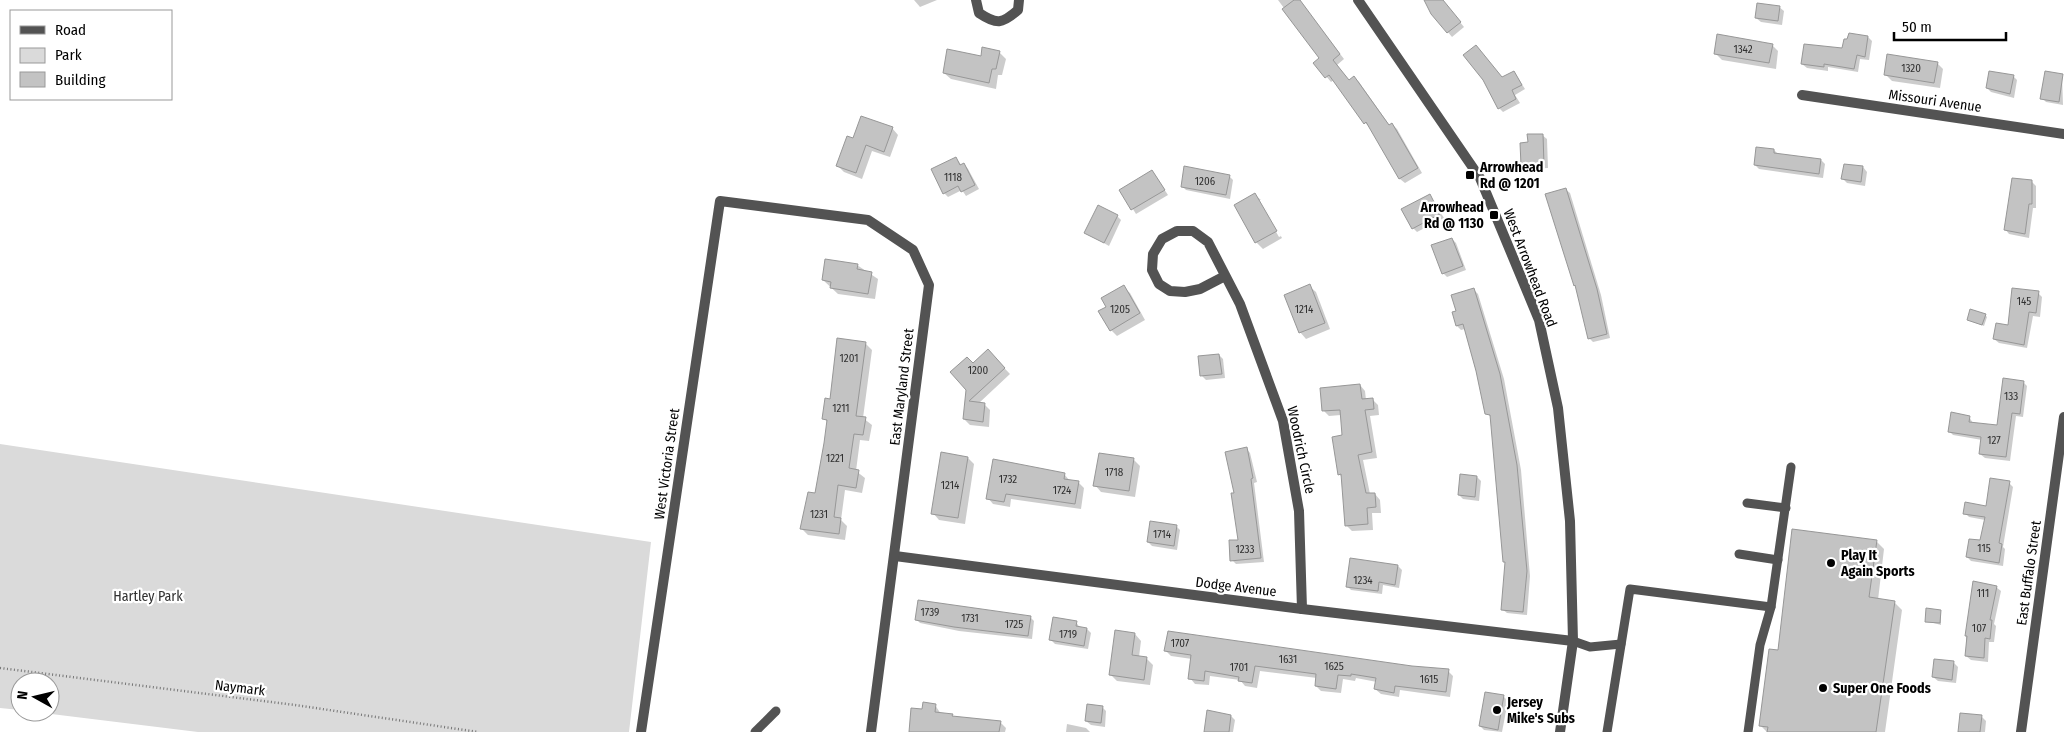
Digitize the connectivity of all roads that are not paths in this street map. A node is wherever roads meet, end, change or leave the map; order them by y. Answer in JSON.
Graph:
{"nodes":[{"id":1,"x":976,"y":0,"type":"edge"},
{"id":2,"x":1019,"y":0,"type":"edge"},
{"id":3,"x":1358,"y":0,"type":"edge"},
{"id":4,"x":1802,"y":95,"type":"dead end"},
{"id":5,"x":2064,"y":134,"type":"edge"},
{"id":6,"x":720,"y":201,"type":"joint"},
{"id":7,"x":1225,"y":276,"type":"junction"},
{"id":8,"x":2064,"y":417,"type":"edge"},
{"id":9,"x":1791,"y":467,"type":"dead end"},
{"id":10,"x":1747,"y":503,"type":"dead end"},
{"id":11,"x":1786,"y":508,"type":"junction"},
{"id":12,"x":1739,"y":554,"type":"dead end"},
{"id":13,"x":895,"y":556,"type":"junction"},
{"id":14,"x":1778,"y":560,"type":"junction"},
{"id":15,"x":1771,"y":607,"type":"junction"},
{"id":16,"x":1302,"y":609,"type":"junction"},
{"id":17,"x":1573,"y":641,"type":"junction"},
{"id":18,"x":1621,"y":644,"type":"junction"},
{"id":19,"x":776,"y":710,"type":"dead end"},
{"id":20,"x":641,"y":732,"type":"edge"},
{"id":21,"x":755,"y":732,"type":"edge"},
{"id":22,"x":871,"y":732,"type":"edge"},
{"id":23,"x":1560,"y":732,"type":"edge"},
{"id":24,"x":1607,"y":732,"type":"edge"},
{"id":25,"x":1748,"y":732,"type":"edge"},
{"id":26,"x":2021,"y":732,"type":"edge"}],
"edges":[{"from":1,"to":2,"type":"street"},
{"from":3,"to":17,"type":"street","name":"West Arrowhead Road"},
{"from":4,"to":5,"type":"street","name":"Missouri Avenue"},
{"from":6,"to":13,"type":"street","name":"East Maryland Street"},
{"from":6,"to":20,"type":"street","name":"West Victoria Street"},
{"from":7,"to":7,"type":"street","name":"Woodrich Circle"},
{"from":7,"to":16,"type":"street","name":"Woodrich Circle"},
{"from":8,"to":26,"type":"street","name":"East Buffalo Street"},
{"from":9,"to":11,"type":"lane"},
{"from":10,"to":11,"type":"lane"},
{"from":11,"to":14,"type":"lane"},
{"from":12,"to":14,"type":"lane"},
{"from":13,"to":16,"type":"street","name":"Dodge Avenue"},
{"from":13,"to":22,"type":"street","name":"East Maryland Street"},
{"from":14,"to":15,"type":"lane"},
{"from":15,"to":18,"type":"lane"},
{"from":15,"to":25,"type":"lane"},
{"from":16,"to":17,"type":"street","name":"Dodge Avenue"},
{"from":17,"to":18,"type":"lane"},
{"from":17,"to":23,"type":"street","name":"West Arrowhead Road"},
{"from":18,"to":24,"type":"lane"},
{"from":19,"to":21,"type":"lane"}]}
